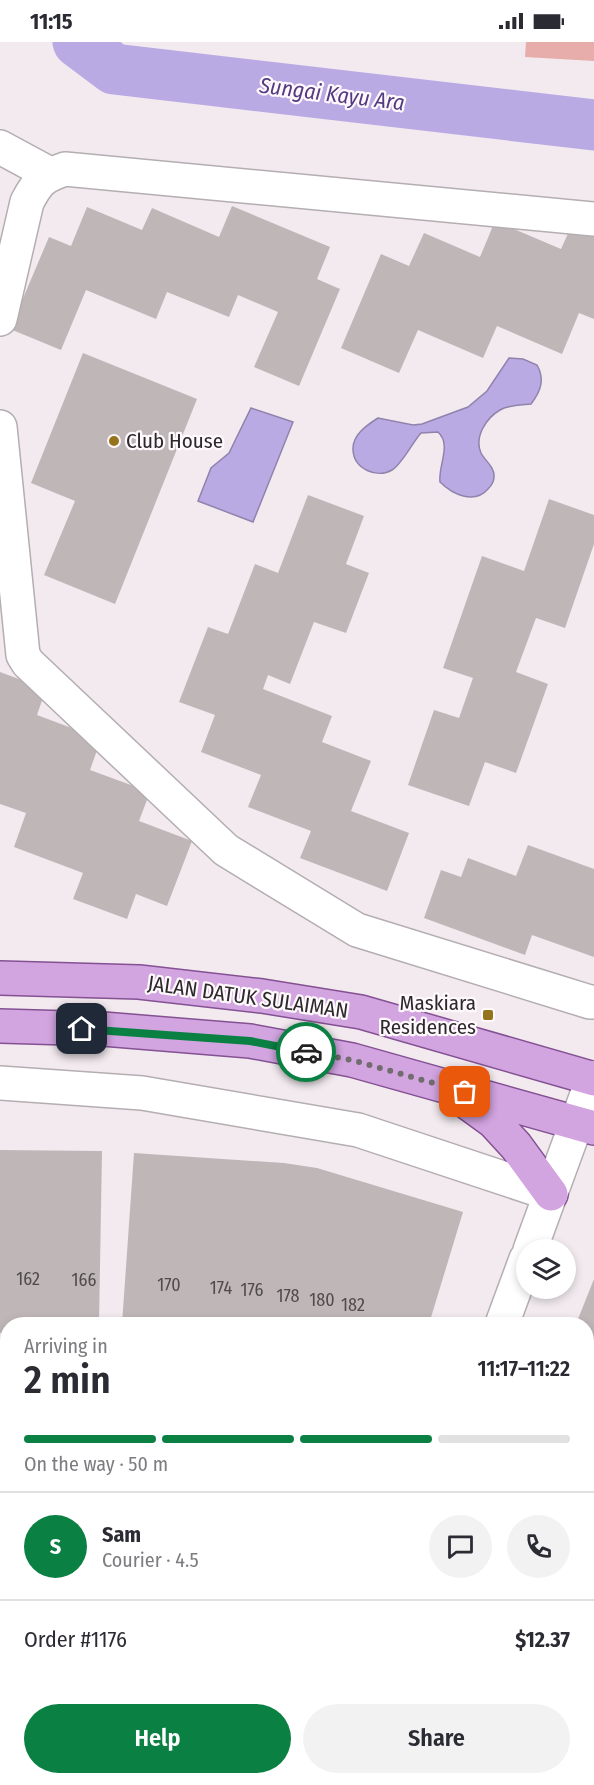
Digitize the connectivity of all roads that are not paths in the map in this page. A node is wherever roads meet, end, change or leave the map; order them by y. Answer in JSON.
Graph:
{"nodes":[{"id":1,"x":0,"y":147,"type":"edge"},
{"id":2,"x":50,"y":174,"type":"junction"},
{"id":3,"x":594,"y":219,"type":"edge"},
{"id":4,"x":0,"y":319,"type":"edge"},
{"id":5,"x":0,"y":427,"type":"edge"},
{"id":6,"x":0,"y":959,"type":"edge"},
{"id":7,"x":0,"y":978,"type":"edge"},
{"id":8,"x":36,"y":978,"type":"junction"},
{"id":9,"x":594,"y":1002,"type":"edge"},
{"id":10,"x":0,"y":1026,"type":"edge"},
{"id":11,"x":593,"y":1079,"type":"edge"},
{"id":12,"x":0,"y":1083,"type":"edge"},
{"id":13,"x":444,"y":1086,"type":"junction"},
{"id":14,"x":585,"y":1125,"type":"edge"},
{"id":15,"x":551,"y":1194,"type":"junction"},
{"id":16,"x":534,"y":1239,"type":"edge"},
{"id":17,"x":516,"y":1286,"type":"edge"},
{"id":18,"x":505,"y":1317,"type":"edge"}],
"edges":[{"from":1,"to":2,"type":"street"},
{"from":2,"to":3,"type":"street"},
{"from":2,"to":4,"type":"street"},
{"from":5,"to":9,"type":"street"},
{"from":6,"to":8,"type":"main road"},
{"from":7,"to":8,"type":"main road","name":"JALAN DATUK SULAIMAN"},
{"from":8,"to":11,"type":"main road","name":"JALAN DATUK SULAIMAN"},
{"from":10,"to":13,"type":"main road","name":"JALAN DATUK SULAIMAN"},
{"from":11,"to":14,"type":"street"},
{"from":12,"to":15,"type":"street"},
{"from":13,"to":14,"type":"main road","name":"JALAN DATUK SULAIMAN"},
{"from":13,"to":15,"type":"main road"},
{"from":14,"to":15,"type":"street"},
{"from":15,"to":16,"type":"street"},
{"from":17,"to":18,"type":"street"}]}
